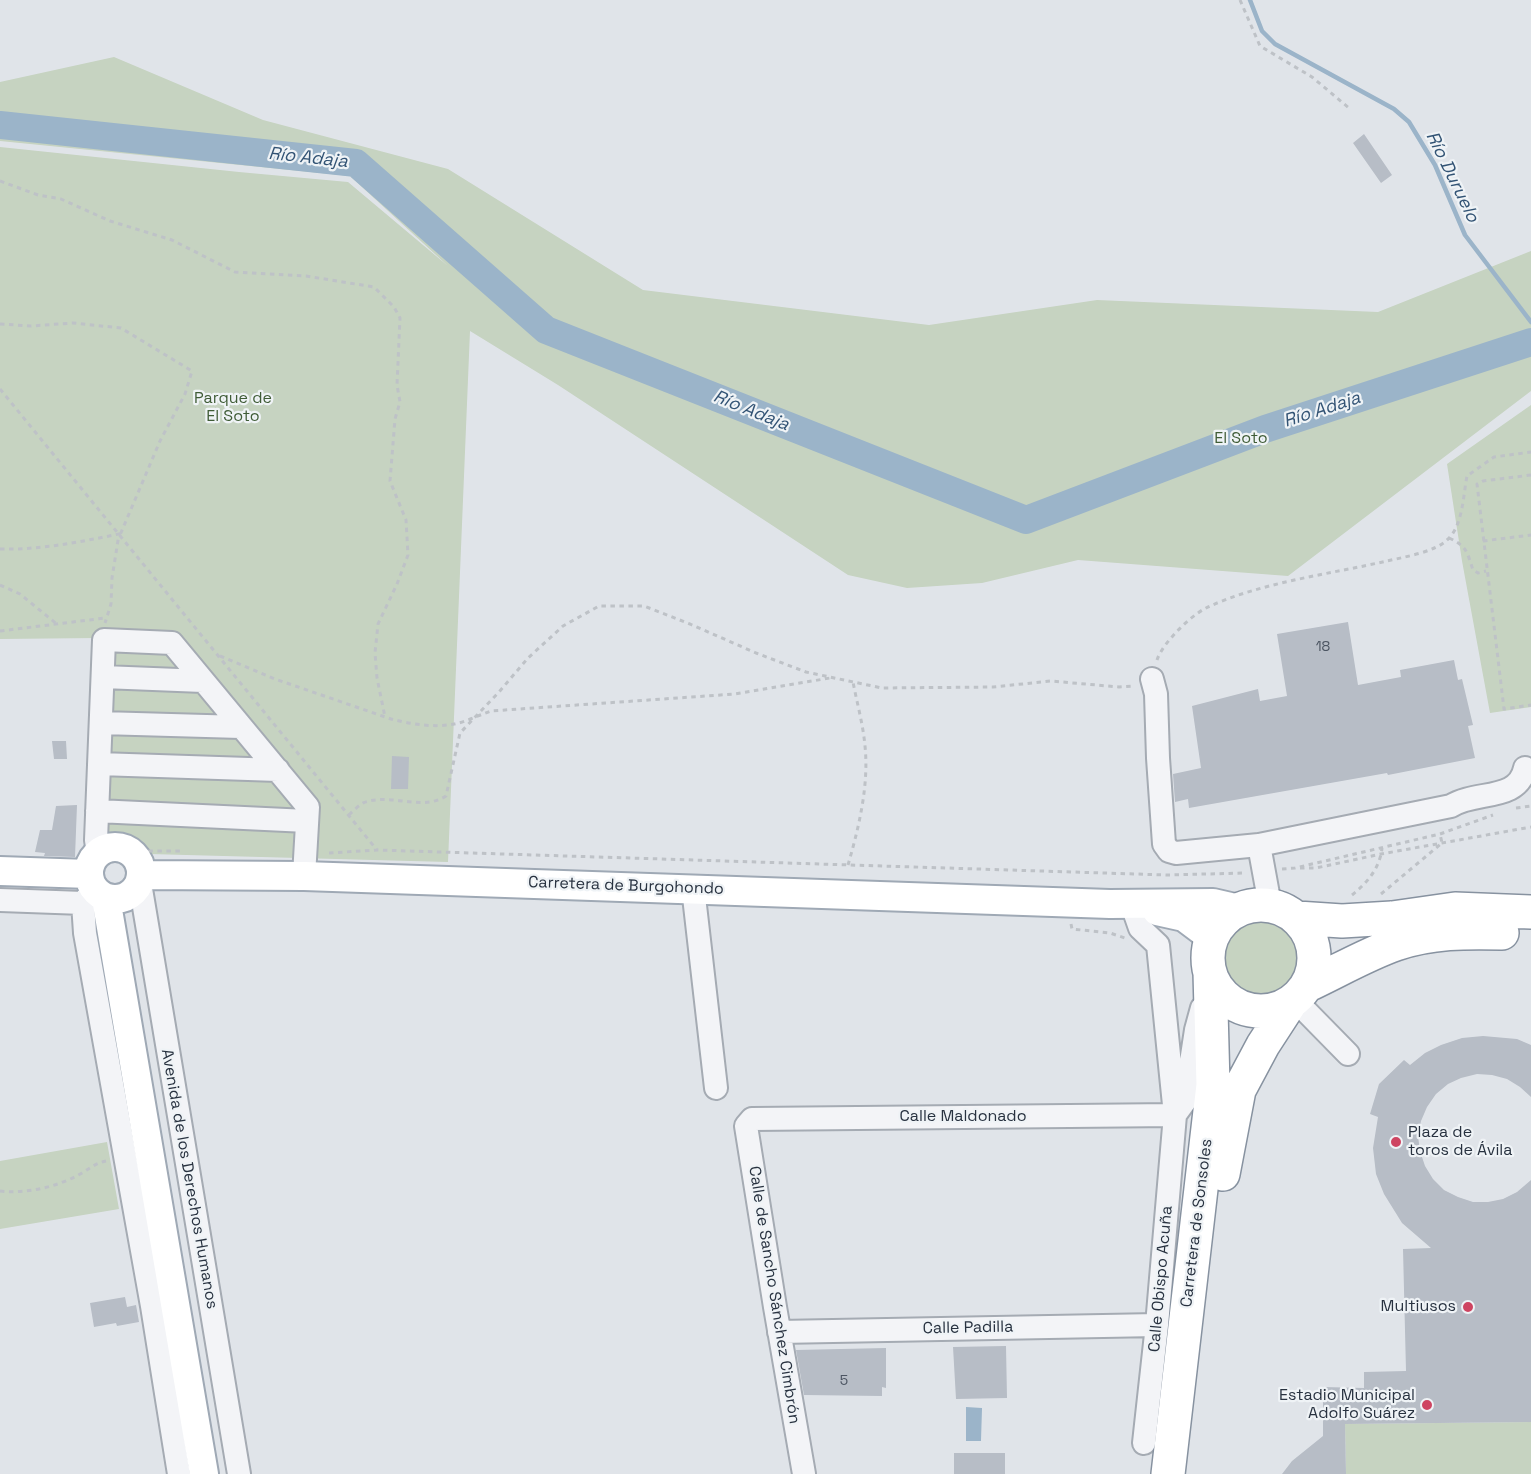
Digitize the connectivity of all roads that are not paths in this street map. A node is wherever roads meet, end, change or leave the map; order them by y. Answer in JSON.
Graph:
{"nodes":[{"id":1,"x":103,"y":677,"type":"junction"},
{"id":2,"x":1152,"y":679,"type":"road end"},
{"id":3,"x":203,"y":681,"type":"junction"},
{"id":4,"x":101,"y":723,"type":"junction"},
{"id":5,"x":241,"y":727,"type":"junction"},
{"id":6,"x":99,"y":764,"type":"junction"},
{"id":7,"x":1525,"y":768,"type":"dead end"},
{"id":8,"x":278,"y":770,"type":"junction"},
{"id":9,"x":1531,"y":793,"type":"edge"},
{"id":10,"x":1451,"y":806,"type":"junction"},
{"id":11,"x":97,"y":811,"type":"junction"},
{"id":12,"x":307,"y":821,"type":"junction"},
{"id":13,"x":1259,"y":845,"type":"junction"},
{"id":14,"x":305,"y":865,"type":"junction"},
{"id":15,"x":0,"y":871,"type":"edge"},
{"id":16,"x":108,"y":879,"type":"junction"},
{"id":17,"x":693,"y":888,"type":"junction"},
{"id":18,"x":0,"y":900,"type":"edge"},
{"id":19,"x":1122,"y":906,"type":"junction"},
{"id":20,"x":1268,"y":911,"type":"junction"},
{"id":21,"x":1531,"y":912,"type":"edge"},
{"id":22,"x":1531,"y":934,"type":"edge"},
{"id":23,"x":1212,"y":938,"type":"junction"},
{"id":24,"x":1210,"y":977,"type":"junction"},
{"id":25,"x":1297,"y":997,"type":"junction"},
{"id":26,"x":1348,"y":1054,"type":"dead end"},
{"id":27,"x":716,"y":1088,"type":"dead end"},
{"id":28,"x":1174,"y":1115,"type":"junction"},
{"id":29,"x":752,"y":1119,"type":"joint"},
{"id":30,"x":1157,"y":1325,"type":"junction"},
{"id":31,"x":779,"y":1332,"type":"junction"},
{"id":32,"x":1144,"y":1443,"type":"dead end"},
{"id":33,"x":179,"y":1474,"type":"edge"},
{"id":34,"x":204,"y":1474,"type":"edge"},
{"id":35,"x":223,"y":1474,"type":"edge"},
{"id":36,"x":239,"y":1474,"type":"edge"},
{"id":37,"x":804,"y":1474,"type":"edge"},
{"id":38,"x":1168,"y":1474,"type":"edge"},
{"id":39,"x":1188,"y":1474,"type":"edge"}],
"edges":[{"from":1,"to":3,"type":"street"},
{"from":1,"to":3,"type":"street"},
{"from":1,"to":4,"type":"street"},
{"from":2,"to":13,"type":"street"},
{"from":3,"to":5,"type":"street"},
{"from":4,"to":5,"type":"street"},
{"from":4,"to":6,"type":"street"},
{"from":5,"to":8,"type":"street"},
{"from":6,"to":8,"type":"street"},
{"from":6,"to":11,"type":"street"},
{"from":7,"to":10,"type":"street"},
{"from":8,"to":12,"type":"street"},
{"from":9,"to":10,"type":"street"},
{"from":10,"to":13,"type":"street"},
{"from":11,"to":12,"type":"street"},
{"from":11,"to":16,"type":"street"},
{"from":12,"to":14,"type":"street"},
{"from":13,"to":20,"type":"street"},
{"from":14,"to":16,"type":"main road","name":"Carretera de Burgohondo"},
{"from":14,"to":17,"type":"main road","name":"Carretera de Burgohondo"},
{"from":15,"to":16,"type":"main road","name":"Carretera de Burgohondo"},
{"from":16,"to":18,"type":"street","name":"Carretera de Burgohondo"},
{"from":16,"to":33,"type":"street"},
{"from":16,"to":34,"type":"main road","name":"Avenida de los Derechos Humanos"},
{"from":16,"to":35,"type":"main road","name":"Avenida de los Derechos Humanos"},
{"from":16,"to":36,"type":"street","name":"Avenida de los Derechos Humanos"},
{"from":17,"to":19,"type":"main road","name":"Carretera de Burgohondo"},
{"from":17,"to":27,"type":"street"},
{"from":19,"to":20,"type":"main road","name":"Carretera de Burgohondo"},
{"from":19,"to":23,"type":"main road","name":"Carretera de Burgohondo"},
{"from":19,"to":28,"type":"street","name":"Calle Obispo Acuña"},
{"from":20,"to":21,"type":"highway","name":"Carretera de Burgohondo"},
{"from":20,"to":23,"type":"highway"},
{"from":20,"to":25,"type":"highway"},
{"from":22,"to":25,"type":"highway"},
{"from":23,"to":24,"type":"highway"},
{"from":24,"to":25,"type":"highway"},
{"from":24,"to":28,"type":"street","name":"Calle Obispo Acuña"},
{"from":24,"to":38,"type":"highway","name":"Carretera de Sonsoles"},
{"from":25,"to":26,"type":"street"},
{"from":25,"to":39,"type":"highway","name":"Carretera de Sonsoles"},
{"from":28,"to":29,"type":"street","name":"Calle Maldonado"},
{"from":28,"to":30,"type":"street","name":"Calle Obispo Acuña"},
{"from":29,"to":31,"type":"street","name":"Calle de Sancho Sánchez Cimbrón"},
{"from":30,"to":31,"type":"street","name":"Calle Padilla"},
{"from":30,"to":32,"type":"street","name":"Calle Obispo Acuña"},
{"from":31,"to":37,"type":"street","name":"Calle de Sancho Sánchez Cimbrón"}]}
